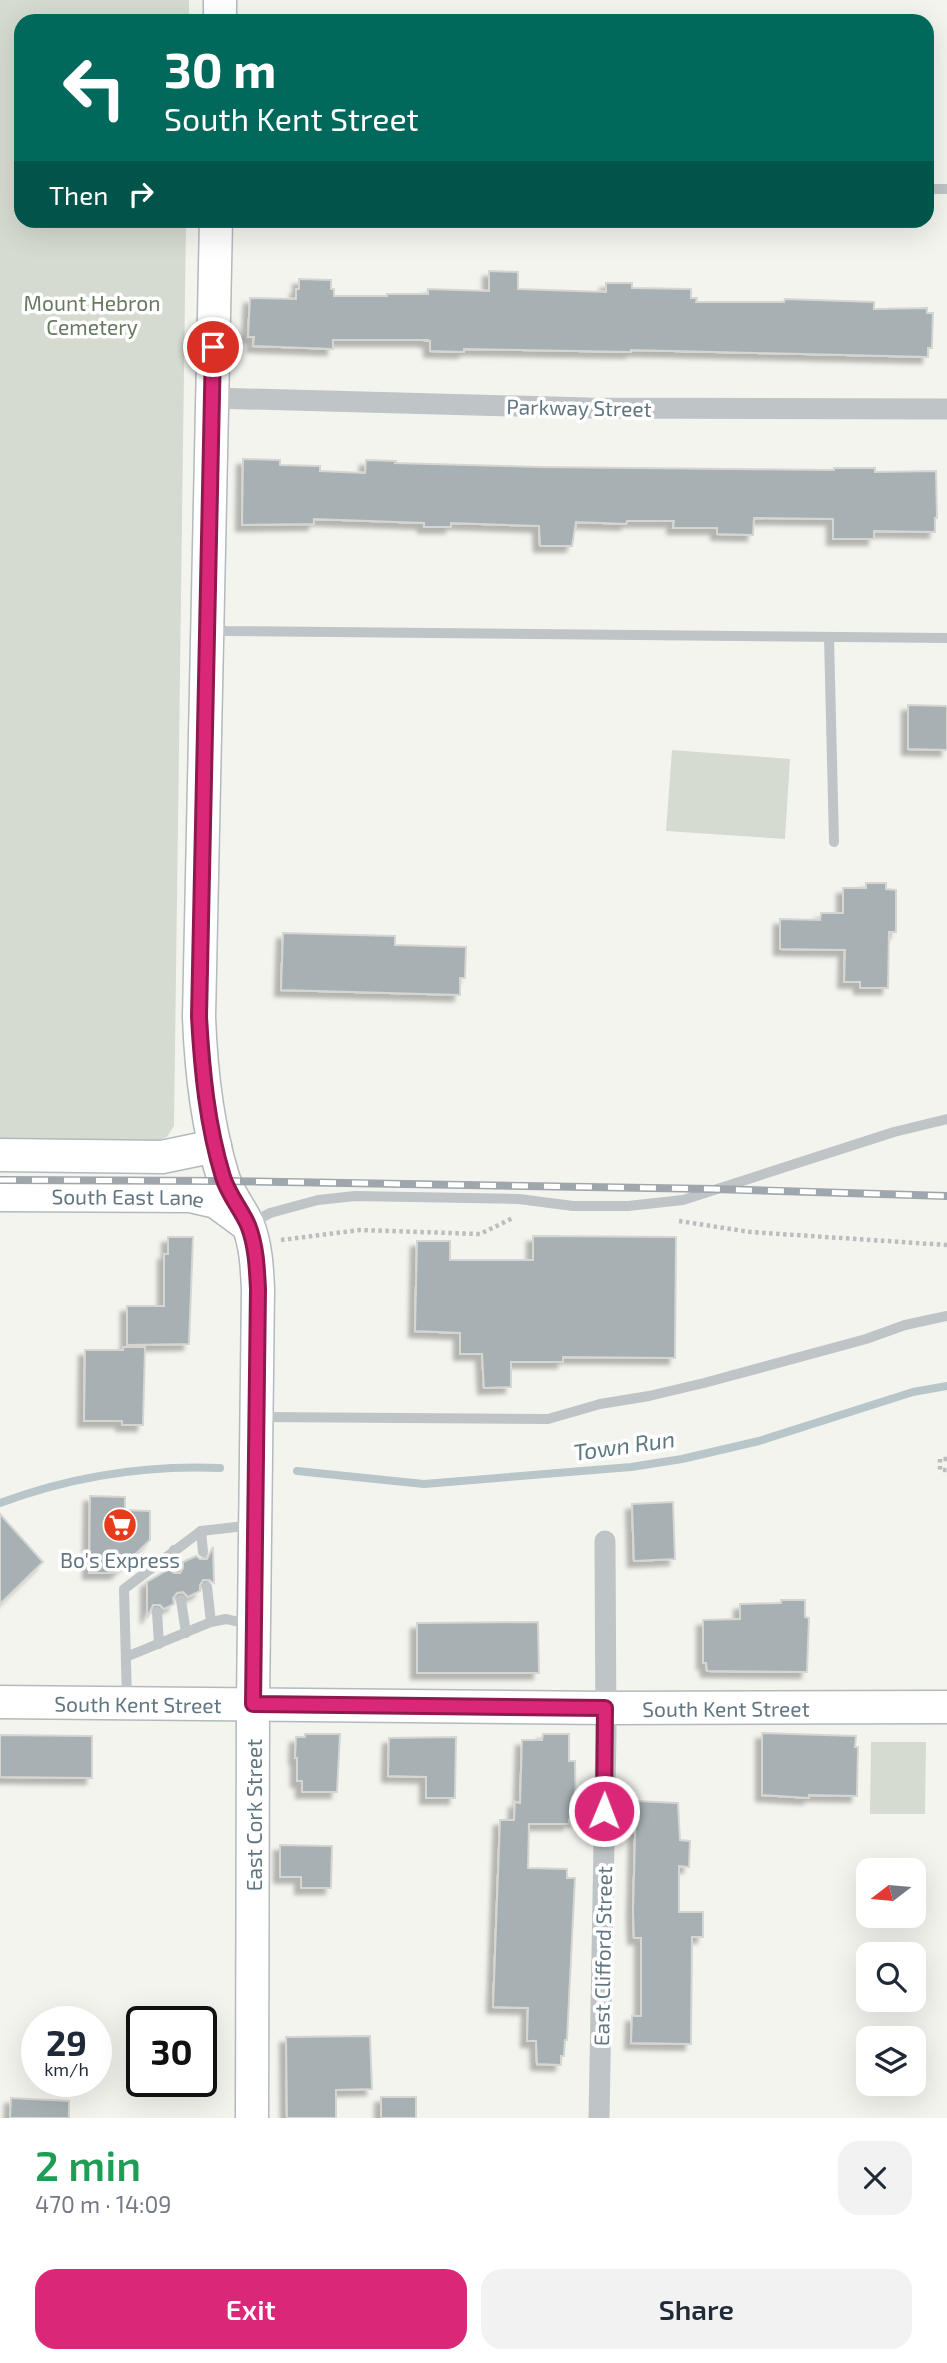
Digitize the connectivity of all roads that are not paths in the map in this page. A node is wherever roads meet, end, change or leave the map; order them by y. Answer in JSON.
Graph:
{"nodes":[{"id":1,"x":216,"y":228,"type":"edge"},
{"id":2,"x":212,"y":398,"type":"junction"},
{"id":3,"x":947,"y":409,"type":"edge"},
{"id":4,"x":208,"y":624,"type":"junction"},
{"id":5,"x":829,"y":637,"type":"junction"},
{"id":6,"x":947,"y":638,"type":"edge"},
{"id":7,"x":834,"y":842,"type":"dead end"},
{"id":8,"x":947,"y":1119,"type":"edge"},
{"id":9,"x":215,"y":1146,"type":"junction"},
{"id":10,"x":0,"y":1155,"type":"edge"},
{"id":11,"x":0,"y":1195,"type":"edge"},
{"id":12,"x":251,"y":1238,"type":"junction"},
{"id":13,"x":947,"y":1316,"type":"edge"},
{"id":14,"x":257,"y":1417,"type":"junction"},
{"id":15,"x":256,"y":1525,"type":"junction"},
{"id":16,"x":201,"y":1531,"type":"junction"},
{"id":17,"x":605,"y":1541,"type":"dead end"},
{"id":18,"x":174,"y":1549,"type":"junction"},
{"id":19,"x":203,"y":1552,"type":"dead end"},
{"id":20,"x":176,"y":1566,"type":"dead end"},
{"id":21,"x":207,"y":1587,"type":"dead end"},
{"id":22,"x":181,"y":1600,"type":"dead end"},
{"id":23,"x":157,"y":1612,"type":"dead end"},
{"id":24,"x":211,"y":1622,"type":"junction"},
{"id":25,"x":254,"y":1625,"type":"junction"},
{"id":26,"x":186,"y":1633,"type":"junction"},
{"id":27,"x":159,"y":1644,"type":"junction"},
{"id":28,"x":126,"y":1657,"type":"junction"},
{"id":29,"x":0,"y":1702,"type":"edge"},
{"id":30,"x":127,"y":1703,"type":"junction"},
{"id":31,"x":253,"y":1704,"type":"junction"},
{"id":32,"x":947,"y":1707,"type":"edge"},
{"id":33,"x":605,"y":1708,"type":"junction"},
{"id":34,"x":252,"y":2118,"type":"edge"},
{"id":35,"x":599,"y":2118,"type":"edge"}],
"edges":[{"from":1,"to":2,"type":"main road","name":"East Cork Street"},
{"from":2,"to":3,"type":"street","name":"Parkway Street"},
{"from":2,"to":4,"type":"main road","name":"East Cork Street"},
{"from":4,"to":5,"type":"lane"},
{"from":4,"to":9,"type":"main road","name":"East Cork Street"},
{"from":5,"to":6,"type":"lane"},
{"from":5,"to":7,"type":"lane"},
{"from":8,"to":12,"type":"lane"},
{"from":9,"to":10,"type":"main road","name":"South East Lane"},
{"from":9,"to":12,"type":"main road","name":"East Cork Street"},
{"from":11,"to":12,"type":"main road","name":"South East Lane"},
{"from":12,"to":14,"type":"main road","name":"East Cork Street"},
{"from":13,"to":14,"type":"lane"},
{"from":14,"to":15,"type":"main road","name":"East Cork Street"},
{"from":15,"to":16,"type":"lane"},
{"from":15,"to":25,"type":"main road","name":"East Cork Street"},
{"from":16,"to":18,"type":"lane"},
{"from":16,"to":19,"type":"lane"},
{"from":17,"to":33,"type":"street","name":"East Clifford Street"},
{"from":18,"to":20,"type":"lane"},
{"from":18,"to":28,"type":"lane"},
{"from":21,"to":24,"type":"lane"},
{"from":22,"to":26,"type":"lane"},
{"from":23,"to":27,"type":"lane"},
{"from":24,"to":25,"type":"lane"},
{"from":24,"to":26,"type":"lane"},
{"from":25,"to":31,"type":"main road","name":"East Cork Street"},
{"from":26,"to":27,"type":"lane"},
{"from":27,"to":28,"type":"lane"},
{"from":28,"to":30,"type":"lane"},
{"from":29,"to":30,"type":"main road","name":"South Kent Street"},
{"from":30,"to":31,"type":"main road","name":"South Kent Street"},
{"from":31,"to":33,"type":"main road","name":"South Kent Street"},
{"from":31,"to":34,"type":"main road","name":"East Cork Street"},
{"from":32,"to":33,"type":"main road","name":"South Kent Street"},
{"from":33,"to":35,"type":"street","name":"East Clifford Street"}]}
